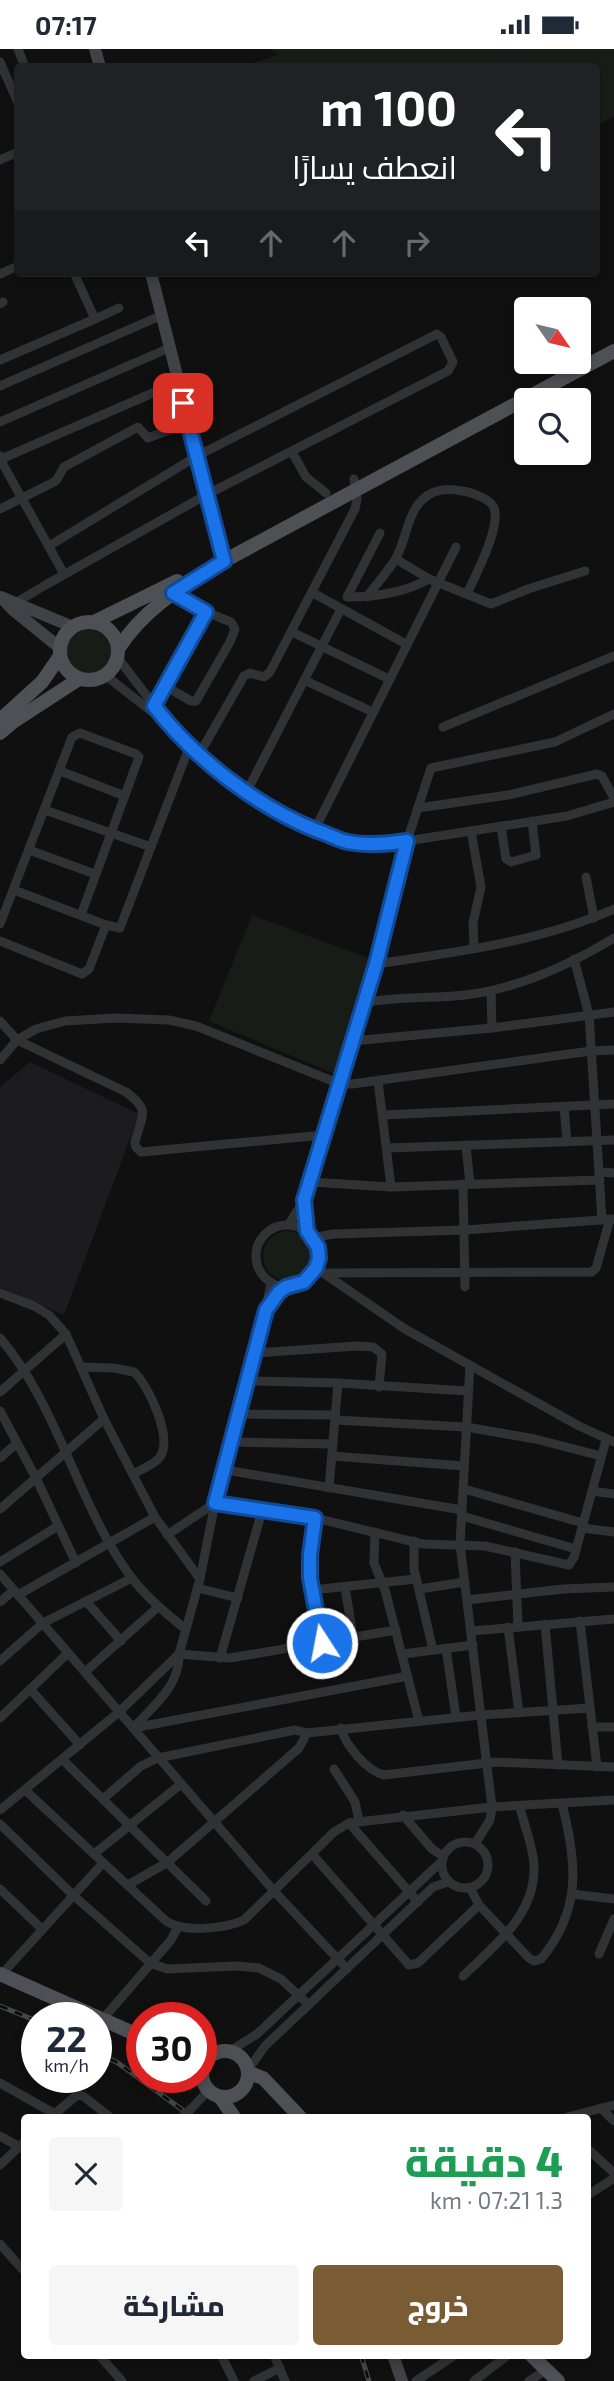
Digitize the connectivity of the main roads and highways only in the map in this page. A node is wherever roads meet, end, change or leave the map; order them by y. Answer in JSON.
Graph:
{"nodes":[{"id":1,"x":614,"y":342,"type":"edge"},
{"id":2,"x":614,"y":351,"type":"edge"},
{"id":3,"x":592,"y":353,"type":"edge"},
{"id":4,"x":552,"y":375,"type":"edge"},
{"id":5,"x":355,"y":484,"type":"junction"},
{"id":6,"x":223,"y":557,"type":"junction"},
{"id":7,"x":169,"y":590,"type":"junction"},
{"id":8,"x":94,"y":622,"type":"junction"},
{"id":9,"x":60,"y":652,"type":"junction"},
{"id":10,"x":118,"y":653,"type":"junction"},
{"id":11,"x":79,"y":679,"type":"junction"},
{"id":12,"x":7,"y":719,"type":"edge"},
{"id":13,"x":0,"y":733,"type":"edge"},
{"id":14,"x":1,"y":1975,"type":"edge"},
{"id":15,"x":126,"y":2030,"type":"edge"},
{"id":16,"x":217,"y":2052,"type":"edge"},
{"id":17,"x":223,"y":2052,"type":"junction"},
{"id":18,"x":217,"y":2056,"type":"edge"},
{"id":19,"x":248,"y":2072,"type":"junction"},
{"id":20,"x":217,"y":2091,"type":"edge"},
{"id":21,"x":214,"y":2093,"type":"edge"},
{"id":22,"x":231,"y":2114,"type":"edge"},
{"id":23,"x":297,"y":2114,"type":"edge"},
{"id":24,"x":535,"y":2359,"type":"edge"},
{"id":25,"x":558,"y":2381,"type":"edge"}],
"edges":[{"from":1,"to":3,"type":"main road"},
{"from":2,"to":5,"type":"main road"},
{"from":4,"to":5,"type":"main road"},
{"from":5,"to":6,"type":"main road"},
{"from":5,"to":6,"type":"main road"},
{"from":6,"to":7,"type":"main road"},
{"from":7,"to":8,"type":"main road"},
{"from":7,"to":10,"type":"main road"},
{"from":8,"to":9,"type":"main road"},
{"from":8,"to":10,"type":"main road"},
{"from":9,"to":11,"type":"main road"},
{"from":9,"to":12,"type":"main road"},
{"from":10,"to":11,"type":"main road"},
{"from":11,"to":12,"type":"main road"},
{"from":12,"to":13,"type":"main road"},
{"from":14,"to":15,"type":"main road"},
{"from":16,"to":17,"type":"main road"},
{"from":17,"to":18,"type":"main road"},
{"from":17,"to":19,"type":"main road"},
{"from":19,"to":20,"type":"main road"},
{"from":19,"to":23,"type":"main road"},
{"from":21,"to":22,"type":"main road"},
{"from":24,"to":25,"type":"main road"}]}
